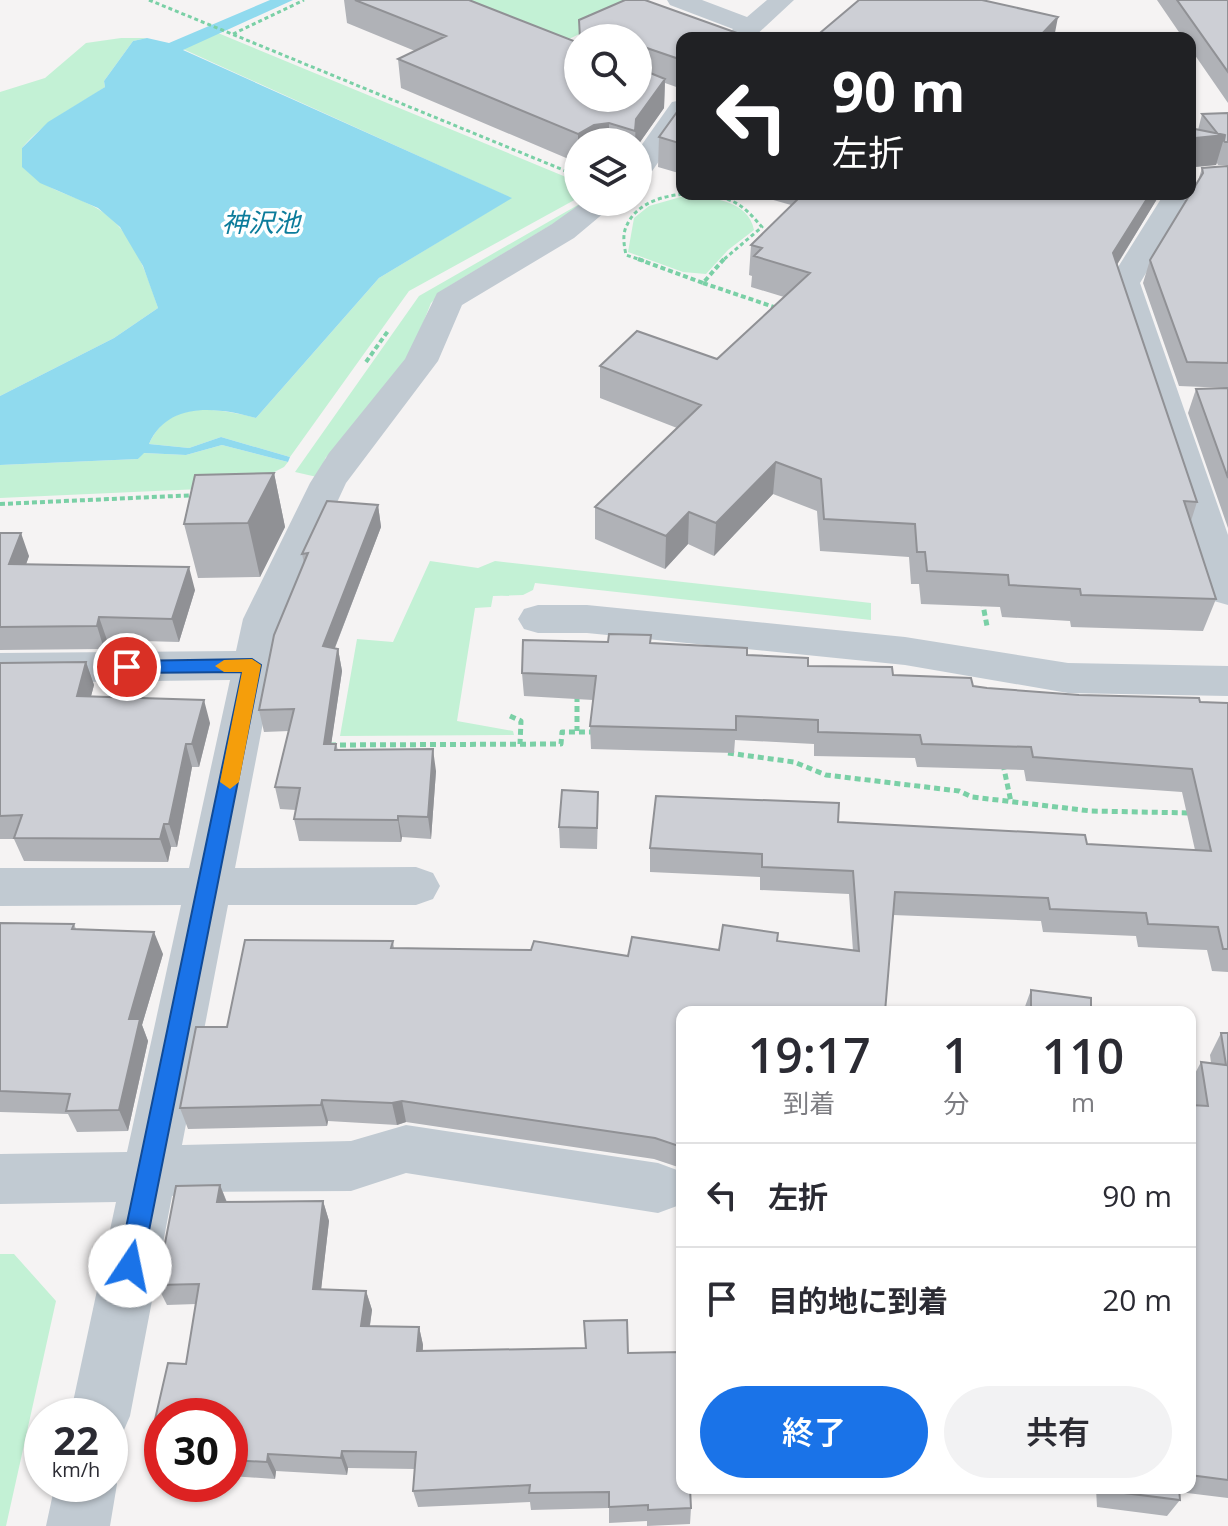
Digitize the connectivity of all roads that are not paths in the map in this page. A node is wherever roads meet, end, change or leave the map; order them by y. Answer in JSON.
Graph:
{"nodes":[{"id":1,"x":679,"y":0,"type":"edge"},
{"id":2,"x":782,"y":0,"type":"edge"},
{"id":3,"x":743,"y":32,"type":"edge"},
{"id":4,"x":675,"y":101,"type":"edge"},
{"id":5,"x":652,"y":145,"type":"edge"},
{"id":6,"x":1180,"y":200,"type":"edge"},
{"id":7,"x":583,"y":216,"type":"edge"},
{"id":8,"x":1162,"y":399,"type":"junction"},
{"id":9,"x":1202,"y":400,"type":"edge"},
{"id":10,"x":1224,"y":571,"type":"edge"},
{"id":11,"x":538,"y":619,"type":"dead end"},
{"id":12,"x":252,"y":665,"type":"junction"},
{"id":13,"x":0,"y":668,"type":"edge"},
{"id":14,"x":1228,"y":681,"type":"edge"},
{"id":15,"x":210,"y":885,"type":"junction"},
{"id":16,"x":416,"y":886,"type":"dead end"},
{"id":17,"x":0,"y":887,"type":"edge"},
{"id":18,"x":148,"y":1177,"type":"junction"},
{"id":19,"x":0,"y":1179,"type":"edge"},
{"id":20,"x":658,"y":1188,"type":"dead end"},
{"id":21,"x":104,"y":1398,"type":"edge"},
{"id":22,"x":83,"y":1502,"type":"edge"},
{"id":23,"x":78,"y":1526,"type":"edge"}],
"edges":[{"from":1,"to":3,"type":"street"},
{"from":2,"to":3,"type":"street"},
{"from":4,"to":5,"type":"street"},
{"from":6,"to":8,"type":"street"},
{"from":7,"to":12,"type":"street"},
{"from":8,"to":9,"type":"street"},
{"from":8,"to":10,"type":"street"},
{"from":11,"to":14,"type":"street"},
{"from":12,"to":13,"type":"street"},
{"from":12,"to":15,"type":"street"},
{"from":15,"to":16,"type":"street"},
{"from":15,"to":17,"type":"street"},
{"from":15,"to":18,"type":"street"},
{"from":18,"to":19,"type":"street"},
{"from":18,"to":20,"type":"street"},
{"from":18,"to":21,"type":"street"},
{"from":22,"to":23,"type":"street"}]}
